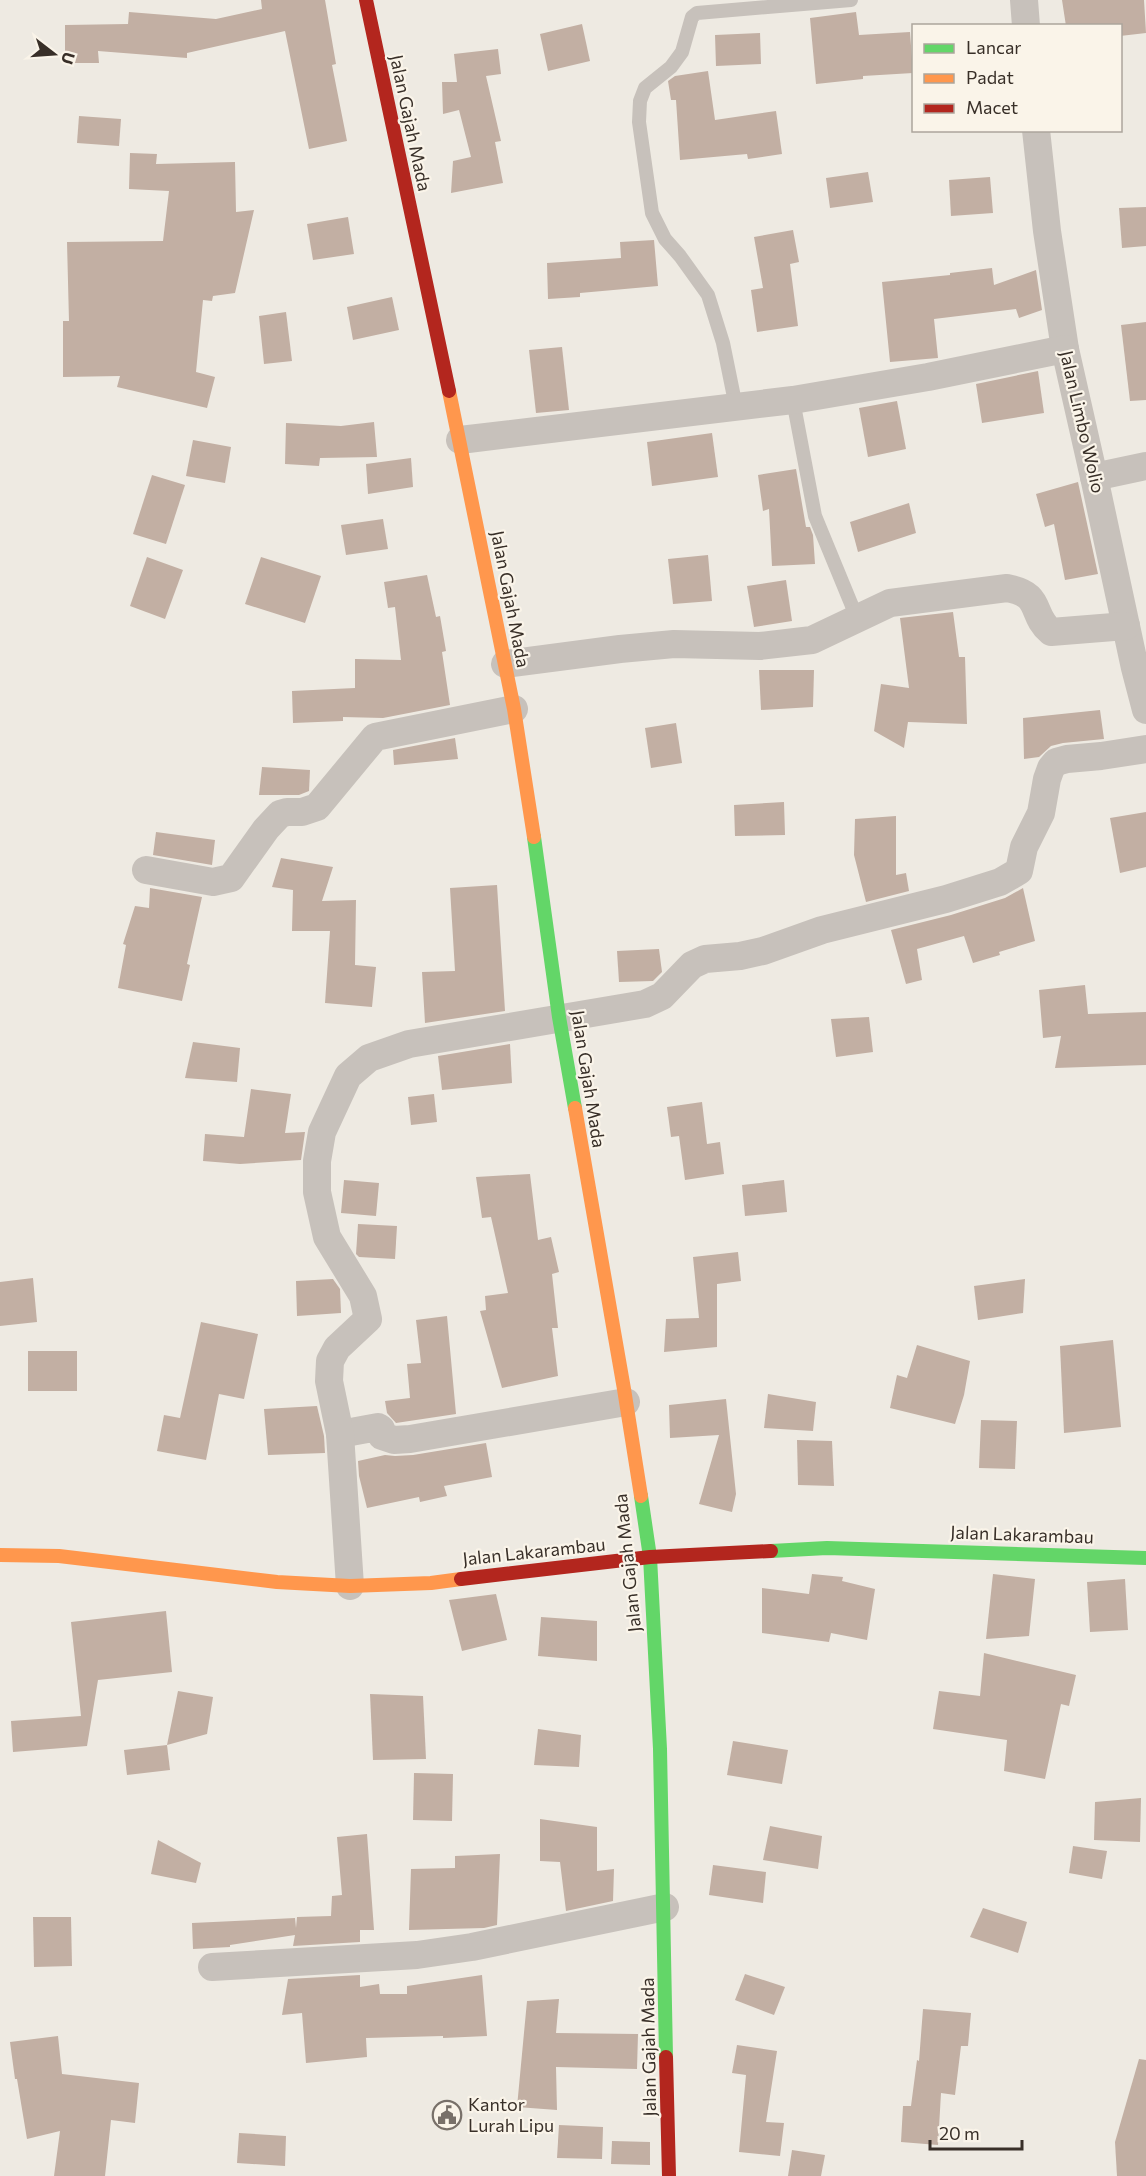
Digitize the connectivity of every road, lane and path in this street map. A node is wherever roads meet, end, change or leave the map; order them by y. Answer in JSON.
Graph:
{"nodes":[{"id":1,"x":366,"y":0,"type":"edge"},
{"id":2,"x":850,"y":0,"type":"edge"},
{"id":3,"x":1024,"y":0,"type":"edge"},
{"id":4,"x":1026,"y":24,"type":"edge"},
{"id":5,"x":1036,"y":132,"type":"edge"},
{"id":6,"x":1065,"y":349,"type":"junction"},
{"id":7,"x":793,"y":400,"type":"junction"},
{"id":8,"x":735,"y":407,"type":"junction"},
{"id":9,"x":460,"y":440,"type":"junction"},
{"id":10,"x":1146,"y":466,"type":"edge"},
{"id":11,"x":1094,"y":477,"type":"junction"},
{"id":12,"x":857,"y":618,"type":"junction"},
{"id":13,"x":1126,"y":626,"type":"junction"},
{"id":14,"x":505,"y":664,"type":"junction"},
{"id":15,"x":514,"y":709,"type":"junction"},
{"id":16,"x":1146,"y":710,"type":"edge"},
{"id":17,"x":1146,"y":749,"type":"edge"},
{"id":18,"x":146,"y":870,"type":"dead end"},
{"id":19,"x":559,"y":1017,"type":"junction"},
{"id":20,"x":626,"y":1402,"type":"junction"},
{"id":21,"x":340,"y":1434,"type":"junction"},
{"id":22,"x":0,"y":1555,"type":"edge"},
{"id":23,"x":650,"y":1557,"type":"junction"},
{"id":24,"x":1146,"y":1558,"type":"edge"},
{"id":25,"x":350,"y":1586,"type":"junction"},
{"id":26,"x":665,"y":1907,"type":"junction"},
{"id":27,"x":212,"y":1967,"type":"dead end"},
{"id":28,"x":669,"y":2176,"type":"edge"}],
"edges":[{"from":1,"to":9,"type":"main road","name":"Jalan Gajah Mada"},
{"from":2,"to":8,"type":"lane"},
{"from":3,"to":4,"type":"street"},
{"from":5,"to":6,"type":"street","name":"Jalan Limbo Wolio"},
{"from":6,"to":7,"type":"street"},
{"from":6,"to":11,"type":"street","name":"Jalan Limbo Wolio"},
{"from":7,"to":8,"type":"street"},
{"from":7,"to":12,"type":"lane"},
{"from":8,"to":9,"type":"street"},
{"from":9,"to":14,"type":"main road","name":"Jalan Gajah Mada"},
{"from":10,"to":11,"type":"street"},
{"from":11,"to":13,"type":"street","name":"Jalan Limbo Wolio"},
{"from":12,"to":13,"type":"street"},
{"from":12,"to":14,"type":"street"},
{"from":13,"to":16,"type":"street","name":"Jalan Limbo Wolio"},
{"from":14,"to":15,"type":"main road","name":"Jalan Gajah Mada"},
{"from":15,"to":18,"type":"street"},
{"from":15,"to":19,"type":"main road","name":"Jalan Gajah Mada"},
{"from":17,"to":19,"type":"street"},
{"from":19,"to":20,"type":"main road","name":"Jalan Gajah Mada"},
{"from":19,"to":21,"type":"street"},
{"from":20,"to":21,"type":"street"},
{"from":20,"to":23,"type":"main road","name":"Jalan Gajah Mada"},
{"from":21,"to":25,"type":"street"},
{"from":22,"to":25,"type":"main road","name":"Jalan Lakarambau"},
{"from":23,"to":24,"type":"main road","name":"Jalan Lakarambau"},
{"from":23,"to":25,"type":"main road","name":"Jalan Lakarambau"},
{"from":23,"to":26,"type":"main road","name":"Jalan Gajah Mada"},
{"from":26,"to":27,"type":"street"},
{"from":26,"to":28,"type":"main road","name":"Jalan Gajah Mada"}]}
